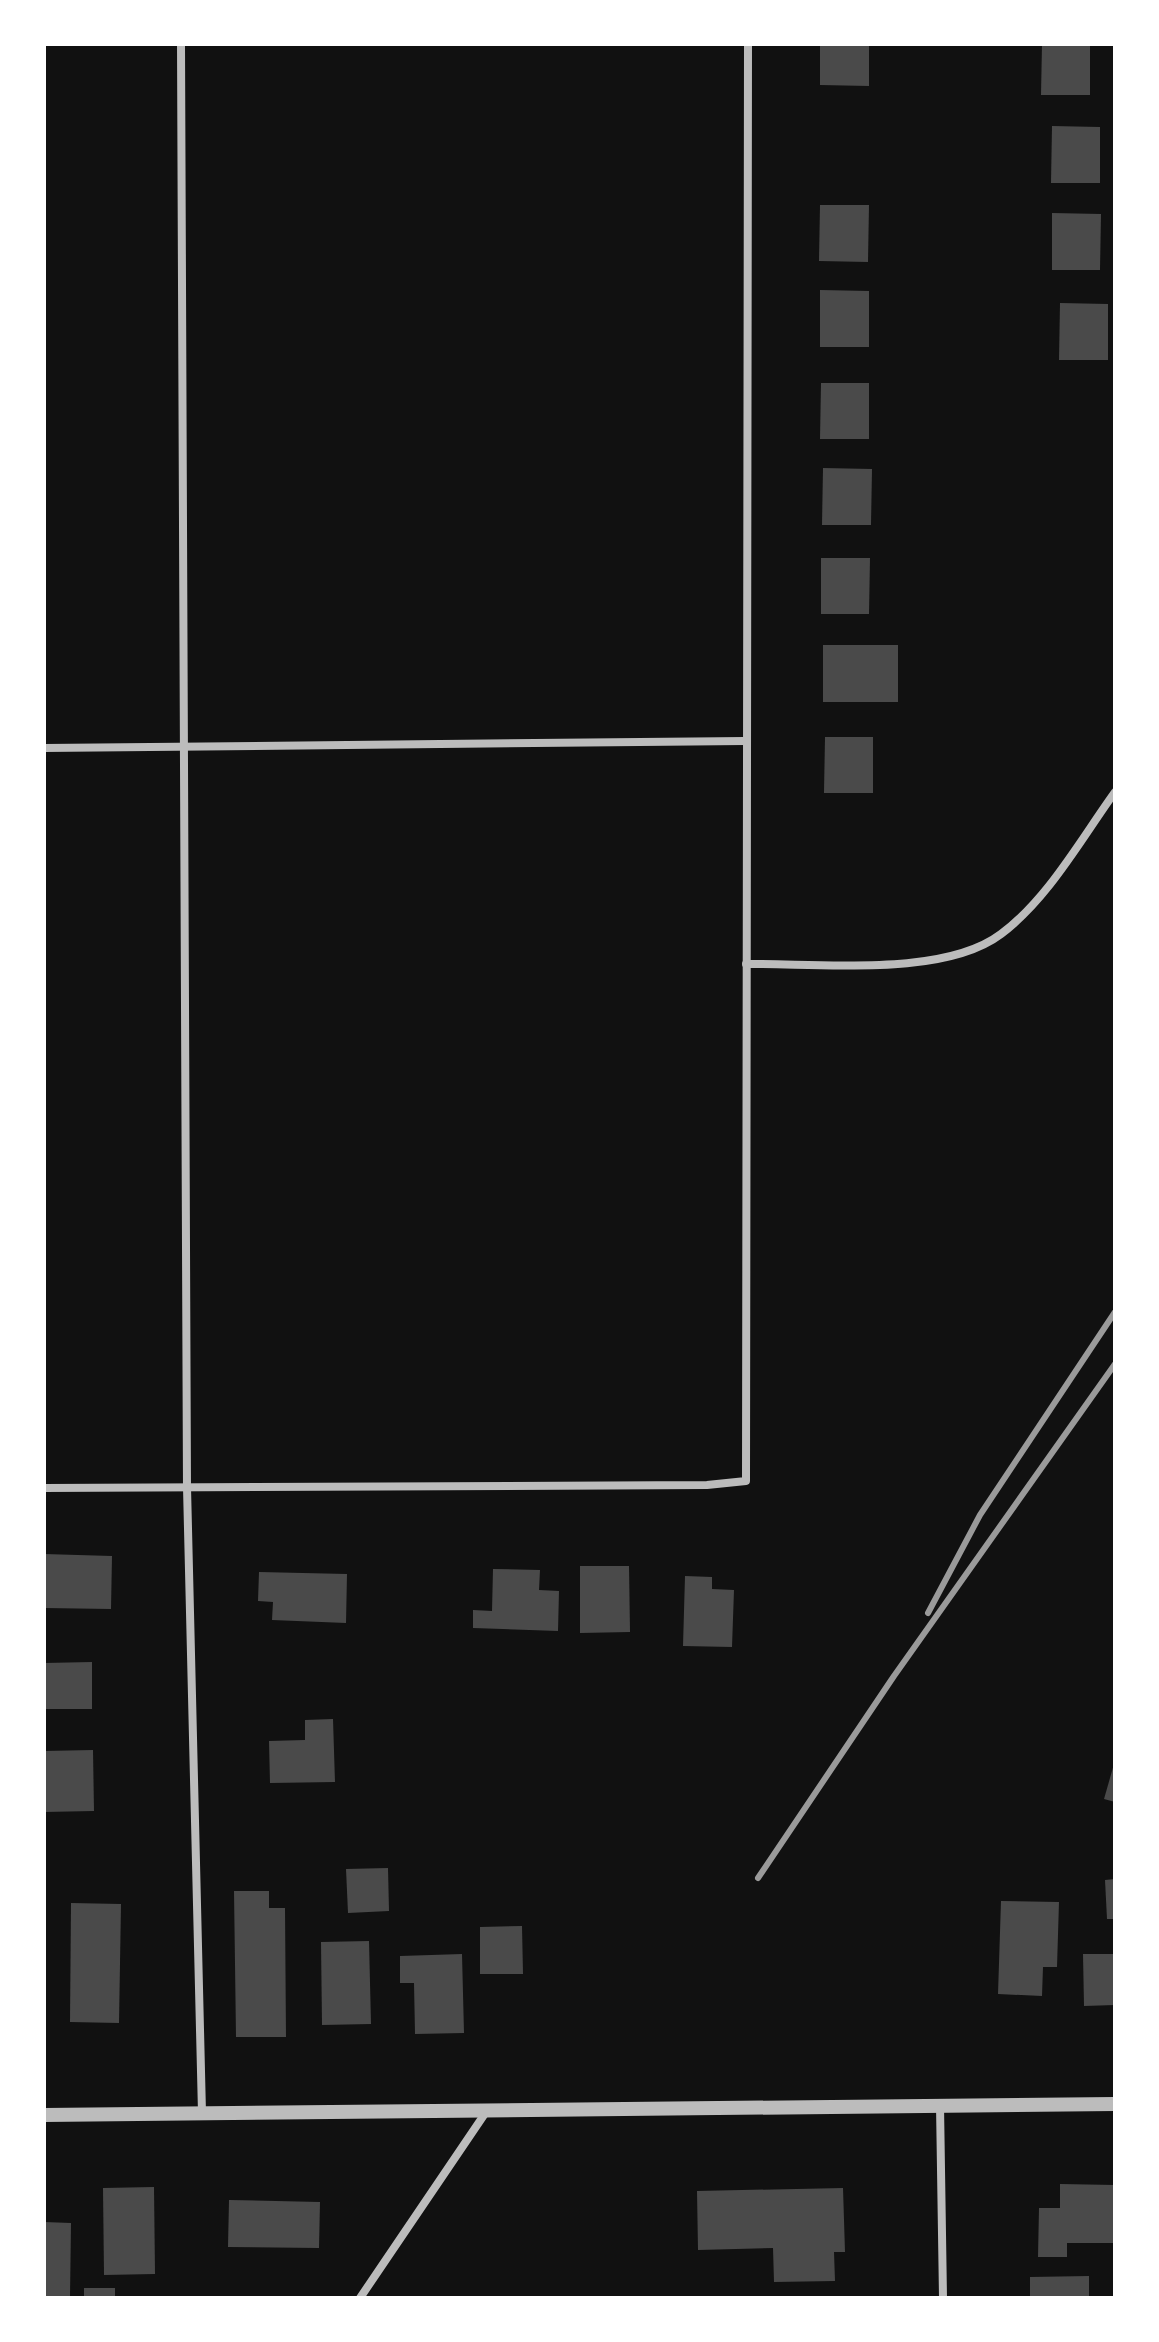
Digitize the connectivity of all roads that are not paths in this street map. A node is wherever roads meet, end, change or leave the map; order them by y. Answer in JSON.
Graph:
{"nodes":[{"id":1,"x":181,"y":44,"type":"edge"},
{"id":2,"x":748,"y":44,"type":"edge"},
{"id":3,"x":745,"y":741,"type":"junction"},
{"id":4,"x":44,"y":748,"type":"edge"},
{"id":5,"x":185,"y":748,"type":"junction"},
{"id":6,"x":1115,"y":792,"type":"edge"},
{"id":7,"x":746,"y":964,"type":"junction"},
{"id":8,"x":187,"y":1487,"type":"junction"},
{"id":9,"x":44,"y":1488,"type":"edge"},
{"id":10,"x":1115,"y":2104,"type":"edge"},
{"id":11,"x":940,"y":2105,"type":"junction"},
{"id":12,"x":486,"y":2112,"type":"junction"},
{"id":13,"x":202,"y":2113,"type":"junction"},
{"id":14,"x":44,"y":2115,"type":"edge"},
{"id":15,"x":360,"y":2298,"type":"edge"},
{"id":16,"x":943,"y":2298,"type":"edge"}],
"edges":[{"from":1,"to":5,"type":"street"},
{"from":2,"to":3,"type":"street"},
{"from":3,"to":5,"type":"street"},
{"from":3,"to":7,"type":"street"},
{"from":4,"to":5,"type":"street"},
{"from":5,"to":8,"type":"street"},
{"from":6,"to":7,"type":"street"},
{"from":7,"to":8,"type":"street"},
{"from":8,"to":9,"type":"street"},
{"from":8,"to":13,"type":"street"},
{"from":10,"to":11,"type":"street"},
{"from":11,"to":12,"type":"street"},
{"from":11,"to":16,"type":"street"},
{"from":12,"to":13,"type":"street"},
{"from":12,"to":15,"type":"street"},
{"from":13,"to":14,"type":"street"}]}
